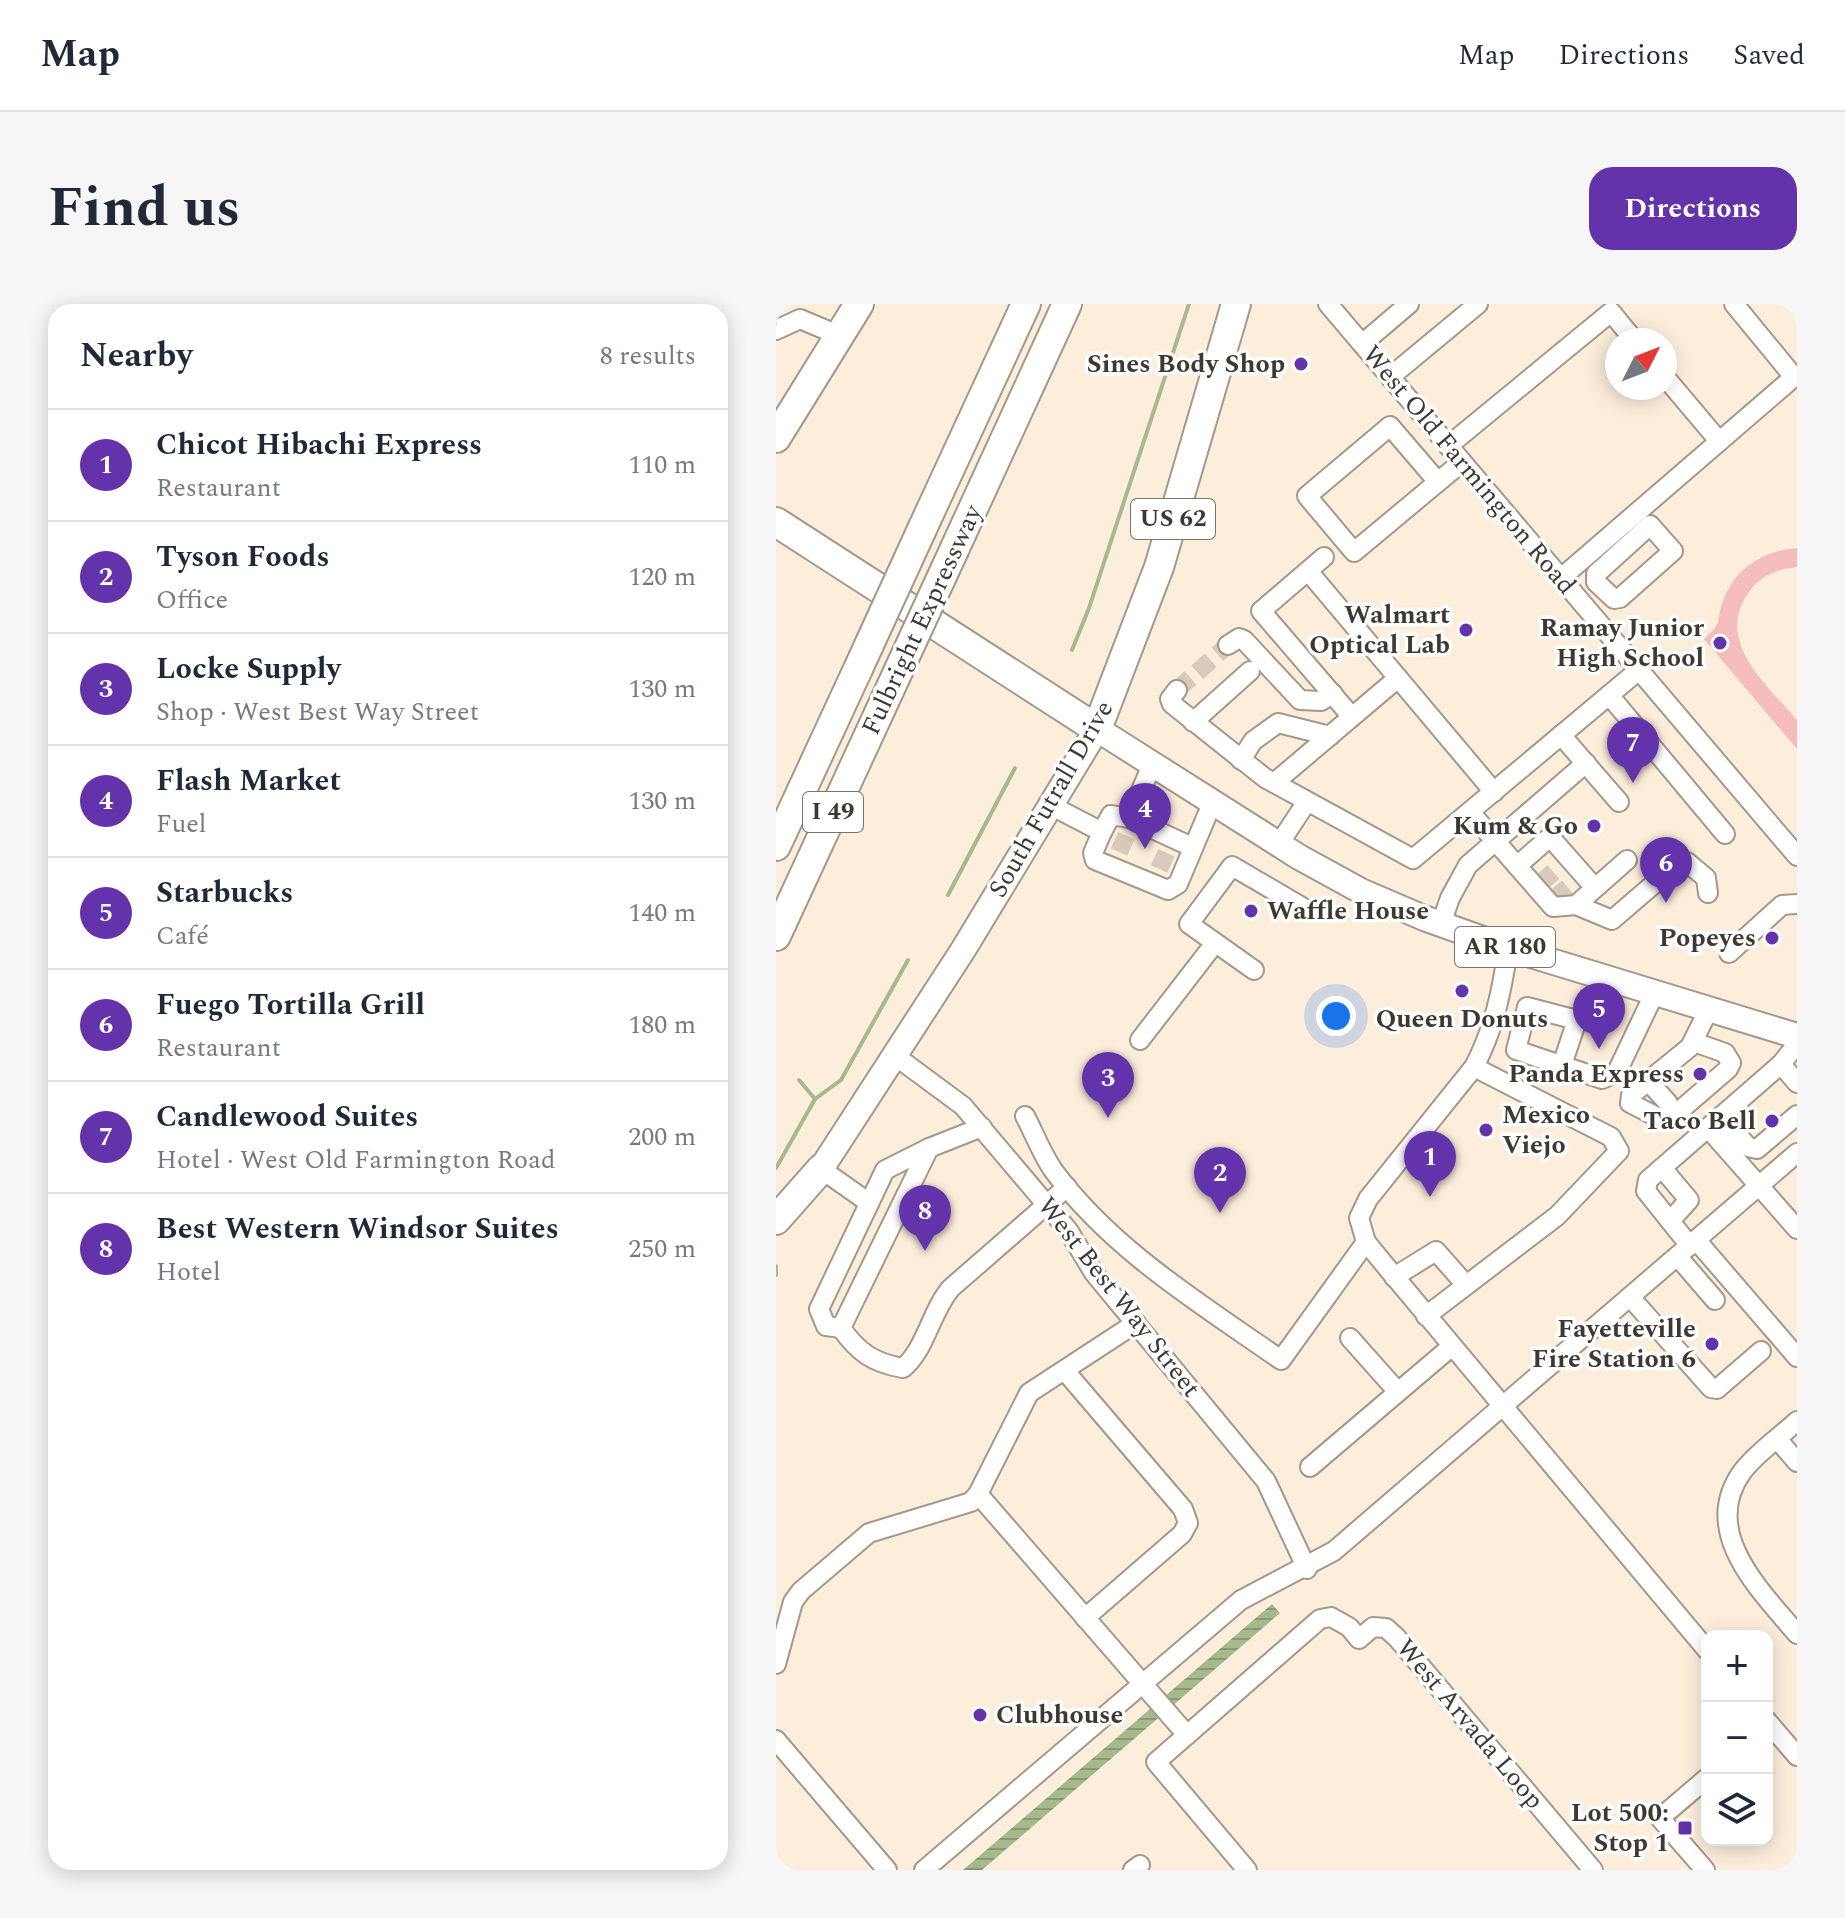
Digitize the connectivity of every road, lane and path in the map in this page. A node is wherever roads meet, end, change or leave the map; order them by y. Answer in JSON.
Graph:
{"nodes":[{"id":1,"x":859,"y":304,"type":"edge"},
{"id":2,"x":1026,"y":304,"type":"edge"},
{"id":3,"x":1067,"y":304,"type":"edge"},
{"id":4,"x":1236,"y":304,"type":"edge"},
{"id":5,"x":1328,"y":304,"type":"edge"},
{"id":6,"x":1409,"y":304,"type":"edge"},
{"id":7,"x":1478,"y":304,"type":"edge"},
{"id":8,"x":1734,"y":304,"type":"edge"},
{"id":9,"x":1624,"y":328,"type":"edge"},
{"id":10,"x":776,"y":330,"type":"edge"},
{"id":11,"x":838,"y":335,"type":"junction"},
{"id":12,"x":1362,"y":344,"type":"junction"},
{"id":13,"x":1390,"y":377,"type":"junction"},
{"id":14,"x":1677,"y":391,"type":"edge"},
{"id":15,"x":776,"y":438,"type":"edge"},
{"id":16,"x":1719,"y":441,"type":"junction"},
{"id":17,"x":1448,"y":446,"type":"junction"},
{"id":18,"x":1462,"y":462,"type":"junction"},
{"id":19,"x":1438,"y":482,"type":"junction"},
{"id":20,"x":1648,"y":503,"type":"junction"},
{"id":21,"x":776,"y":522,"type":"edge"},
{"id":22,"x":1650,"y":525,"type":"junction"},
{"id":23,"x":1605,"y":552,"type":"junction"},
{"id":24,"x":1324,"y":557,"type":"dead end"},
{"id":25,"x":1308,"y":571,"type":"junction"},
{"id":26,"x":1561,"y":578,"type":"junction"},
{"id":27,"x":1603,"y":591,"type":"junction"},
{"id":28,"x":1585,"y":606,"type":"junction"},
{"id":29,"x":1228,"y":645,"type":"dead end"},
{"id":30,"x":1639,"y":670,"type":"junction"},
{"id":31,"x":1250,"y":671,"type":"dead end"},
{"id":32,"x":1398,"y":678,"type":"junction"},
{"id":33,"x":1177,"y":690,"type":"dead end"},
{"id":34,"x":1333,"y":694,"type":"junction"},
{"id":35,"x":1609,"y":695,"type":"junction"},
{"id":36,"x":1352,"y":717,"type":"junction"},
{"id":37,"x":1193,"y":722,"type":"junction"},
{"id":38,"x":1097,"y":729,"type":"junction"},
{"id":39,"x":1561,"y":735,"type":"junction"},
{"id":40,"x":1330,"y":736,"type":"junction"},
{"id":41,"x":1241,"y":760,"type":"junction"},
{"id":42,"x":1586,"y":763,"type":"junction"},
{"id":43,"x":1152,"y":765,"type":"junction"},
{"id":44,"x":1274,"y":783,"type":"junction"},
{"id":45,"x":1494,"y":792,"type":"junction"},
{"id":46,"x":1213,"y":801,"type":"junction"},
{"id":47,"x":1619,"y":802,"type":"dead end"},
{"id":48,"x":1306,"y":803,"type":"junction"},
{"id":49,"x":1050,"y":805,"type":"junction"},
{"id":50,"x":1470,"y":812,"type":"junction"},
{"id":51,"x":1131,"y":822,"type":"junction"},
{"id":52,"x":1102,"y":832,"type":"junction"},
{"id":53,"x":1725,"y":834,"type":"dead end"},
{"id":54,"x":1495,"y":841,"type":"junction"},
{"id":55,"x":1279,"y":844,"type":"junction"},
{"id":56,"x":776,"y":846,"type":"edge"},
{"id":57,"x":1192,"y":847,"type":"junction"},
{"id":58,"x":1797,"y":856,"type":"edge"},
{"id":59,"x":1627,"y":860,"type":"dead end"},
{"id":60,"x":1517,"y":866,"type":"junction"},
{"id":61,"x":1595,"y":888,"type":"junction"},
{"id":62,"x":1708,"y":893,"type":"dead end"},
{"id":63,"x":1797,"y":904,"type":"edge"},
{"id":64,"x":1576,"y":905,"type":"junction"},
{"id":65,"x":1302,"y":907,"type":"dead end"},
{"id":66,"x":1441,"y":924,"type":"junction"},
{"id":67,"x":776,"y":936,"type":"edge"},
{"id":68,"x":1215,"y":943,"type":"junction"},
{"id":69,"x":1508,"y":948,"type":"junction"},
{"id":70,"x":1729,"y":953,"type":"dead end"},
{"id":71,"x":1254,"y":970,"type":"dead end"},
{"id":72,"x":1602,"y":976,"type":"junction"},
{"id":73,"x":1655,"y":992,"type":"junction"},
{"id":74,"x":1709,"y":1009,"type":"junction"},
{"id":75,"x":1577,"y":1020,"type":"junction"},
{"id":76,"x":1797,"y":1036,"type":"edge"},
{"id":77,"x":1140,"y":1040,"type":"dead end"},
{"id":78,"x":1694,"y":1042,"type":"junction"},
{"id":79,"x":1487,"y":1043,"type":"junction"},
{"id":80,"x":1797,"y":1044,"type":"edge"},
{"id":81,"x":1516,"y":1050,"type":"junction"},
{"id":82,"x":894,"y":1055,"type":"junction"},
{"id":83,"x":1781,"y":1064,"type":"junction"},
{"id":84,"x":1562,"y":1065,"type":"junction"},
{"id":85,"x":1474,"y":1067,"type":"junction"},
{"id":86,"x":1648,"y":1081,"type":"junction"},
{"id":87,"x":1797,"y":1083,"type":"edge"},
{"id":88,"x":1668,"y":1103,"type":"dead end"},
{"id":89,"x":1797,"y":1115,"type":"edge"},
{"id":90,"x":1025,"y":1116,"type":"dead end"},
{"id":91,"x":1715,"y":1122,"type":"junction"},
{"id":92,"x":982,"y":1127,"type":"junction"},
{"id":93,"x":929,"y":1148,"type":"junction"},
{"id":94,"x":1797,"y":1153,"type":"edge"},
{"id":95,"x":1662,"y":1168,"type":"junction"},
{"id":96,"x":821,"y":1169,"type":"junction"},
{"id":97,"x":1760,"y":1185,"type":"junction"},
{"id":98,"x":1067,"y":1187,"type":"junction"},
{"id":99,"x":868,"y":1202,"type":"junction"},
{"id":100,"x":1047,"y":1206,"type":"junction"},
{"id":101,"x":776,"y":1220,"type":"edge"},
{"id":102,"x":1670,"y":1221,"type":"junction"},
{"id":103,"x":1795,"y":1223,"type":"edge"},
{"id":104,"x":1366,"y":1242,"type":"junction"},
{"id":105,"x":1688,"y":1248,"type":"junction"},
{"id":106,"x":1394,"y":1277,"type":"junction"},
{"id":107,"x":1466,"y":1285,"type":"junction"},
{"id":108,"x":1630,"y":1297,"type":"junction"},
{"id":109,"x":1715,"y":1300,"type":"dead end"},
{"id":110,"x":1432,"y":1322,"type":"junction"},
{"id":111,"x":1136,"y":1323,"type":"junction"},
{"id":112,"x":841,"y":1328,"type":"junction"},
{"id":113,"x":1350,"y":1338,"type":"dead end"},
{"id":114,"x":1451,"y":1347,"type":"junction"},
{"id":115,"x":1761,"y":1351,"type":"dead end"},
{"id":116,"x":1797,"y":1357,"type":"edge"},
{"id":117,"x":1065,"y":1371,"type":"junction"},
{"id":118,"x":1398,"y":1392,"type":"junction"},
{"id":119,"x":1500,"y":1407,"type":"junction"},
{"id":120,"x":1797,"y":1421,"type":"edge"},
{"id":121,"x":1778,"y":1440,"type":"junction"},
{"id":122,"x":1797,"y":1462,"type":"edge"},
{"id":123,"x":1310,"y":1467,"type":"dead end"},
{"id":124,"x":978,"y":1494,"type":"junction"},
{"id":125,"x":1307,"y":1569,"type":"junction"},
{"id":126,"x":1085,"y":1618,"type":"junction"},
{"id":127,"x":1797,"y":1634,"type":"edge"},
{"id":128,"x":1701,"y":1643,"type":"edge"},
{"id":129,"x":776,"y":1664,"type":"edge"},
{"id":130,"x":1143,"y":1684,"type":"junction"},
{"id":131,"x":1773,"y":1730,"type":"edge"},
{"id":132,"x":1187,"y":1735,"type":"junction"},
{"id":133,"x":776,"y":1740,"type":"edge"},
{"id":134,"x":1797,"y":1756,"type":"edge"},
{"id":135,"x":1701,"y":1783,"type":"edge"},
{"id":136,"x":887,"y":1870,"type":"edge"},
{"id":137,"x":924,"y":1870,"type":"edge"},
{"id":138,"x":1247,"y":1870,"type":"edge"},
{"id":139,"x":1593,"y":1870,"type":"edge"},
{"id":140,"x":1705,"y":1870,"type":"edge"}],
"edges":[{"from":1,"to":11,"type":"highway"},
{"from":2,"to":56,"type":"highway","name":"Fulbright Expressway","number":"I 49","bridge":true},
{"from":3,"to":67,"type":"highway","name":"Fulbright Expressway","number":"I 49","bridge":true},
{"from":4,"to":38,"type":"highway","name":"South Futrall Drive","number":"US 62"},
{"from":5,"to":12,"type":"street","name":"West Old Farmington Road"},
{"from":6,"to":12,"type":"street"},
{"from":7,"to":13,"type":"street"},
{"from":8,"to":16,"type":"street"},
{"from":9,"to":17,"type":"street"},
{"from":10,"to":11,"type":"street"},
{"from":11,"to":15,"type":"highway"},
{"from":12,"to":13,"type":"street","name":"West Old Farmington Road"},
{"from":13,"to":17,"type":"street","name":"West Old Farmington Road"},
{"from":14,"to":16,"type":"street"},
{"from":16,"to":20,"type":"street"},
{"from":17,"to":18,"type":"street","name":"West Old Farmington Road"},
{"from":18,"to":19,"type":"street"},
{"from":18,"to":26,"type":"street","name":"West Old Farmington Road"},
{"from":19,"to":19,"type":"street"},
{"from":20,"to":22,"type":"street"},
{"from":20,"to":23,"type":"street"},
{"from":21,"to":38,"type":"highway"},
{"from":22,"to":23,"type":"street"},
{"from":22,"to":27,"type":"street"},
{"from":23,"to":26,"type":"street"},
{"from":23,"to":27,"type":"street"},
{"from":24,"to":25,"type":"street"},
{"from":25,"to":32,"type":"street"},
{"from":25,"to":34,"type":"street"},
{"from":26,"to":28,"type":"street","name":"West Old Farmington Road"},
{"from":27,"to":28,"type":"street"},
{"from":28,"to":30,"type":"street","name":"West Old Farmington Road"},
{"from":29,"to":34,"type":"street"},
{"from":30,"to":35,"type":"street"},
{"from":30,"to":58,"type":"street","name":"West Old Farmington Road"},
{"from":31,"to":37,"type":"street"},
{"from":32,"to":36,"type":"street"},
{"from":32,"to":45,"type":"street"},
{"from":33,"to":37,"type":"street"},
{"from":34,"to":36,"type":"street"},
{"from":35,"to":39,"type":"street"},
{"from":35,"to":53,"type":"street"},
{"from":36,"to":40,"type":"street"},
{"from":37,"to":41,"type":"street"},
{"from":38,"to":43,"type":"main road","number":"AR 180"},
{"from":38,"to":49,"type":"main road","name":"South Futrall Drive"},
{"from":39,"to":42,"type":"street"},
{"from":39,"to":45,"type":"street"},
{"from":40,"to":41,"type":"street"},
{"from":40,"to":44,"type":"street"},
{"from":41,"to":44,"type":"street"},
{"from":42,"to":47,"type":"street"},
{"from":42,"to":54,"type":"street"},
{"from":43,"to":46,"type":"main road","number":"AR 180"},
{"from":43,"to":51,"type":"street"},
{"from":44,"to":48,"type":"street"},
{"from":45,"to":50,"type":"street"},
{"from":46,"to":55,"type":"main road","number":"AR 180"},
{"from":46,"to":57,"type":"street"},
{"from":48,"to":50,"type":"street"},
{"from":48,"to":55,"type":"street"},
{"from":49,"to":52,"type":"street"},
{"from":49,"to":82,"type":"main road","name":"South Futrall Drive"},
{"from":50,"to":54,"type":"street"},
{"from":51,"to":52,"type":"street"},
{"from":51,"to":57,"type":"street"},
{"from":52,"to":57,"type":"street"},
{"from":54,"to":60,"type":"street"},
{"from":54,"to":66,"type":"street"},
{"from":55,"to":66,"type":"main road","number":"AR 180"},
{"from":59,"to":61,"type":"street"},
{"from":60,"to":61,"type":"street"},
{"from":60,"to":64,"type":"street"},
{"from":61,"to":64,"type":"street"},
{"from":62,"to":64,"type":"street"},
{"from":63,"to":70,"type":"street"},
{"from":65,"to":68,"type":"street"},
{"from":66,"to":69,"type":"main road","number":"AR 180"},
{"from":68,"to":71,"type":"street"},
{"from":68,"to":77,"type":"street"},
{"from":69,"to":72,"type":"main road","number":"AR 180"},
{"from":69,"to":79,"type":"street"},
{"from":72,"to":73,"type":"main road","number":"AR 180"},
{"from":72,"to":75,"type":"street"},
{"from":73,"to":74,"type":"main road","number":"AR 180"},
{"from":73,"to":84,"type":"street"},
{"from":74,"to":76,"type":"main road","number":"AR 180"},
{"from":74,"to":78,"type":"street"},
{"from":75,"to":81,"type":"street"},
{"from":75,"to":84,"type":"street"},
{"from":78,"to":86,"type":"street"},
{"from":78,"to":86,"type":"street"},
{"from":79,"to":81,"type":"street"},
{"from":79,"to":85,"type":"street"},
{"from":80,"to":83,"type":"street"},
{"from":81,"to":84,"type":"street"},
{"from":82,"to":92,"type":"street","name":"West Best Way Street"},
{"from":82,"to":96,"type":"main road","name":"South Futrall Drive"},
{"from":83,"to":87,"type":"street"},
{"from":83,"to":91,"type":"street"},
{"from":85,"to":104,"type":"street"},
{"from":85,"to":107,"type":"street"},
{"from":86,"to":88,"type":"street"},
{"from":89,"to":91,"type":"street"},
{"from":90,"to":98,"type":"street"},
{"from":91,"to":95,"type":"street"},
{"from":91,"to":97,"type":"street"},
{"from":92,"to":93,"type":"street"},
{"from":92,"to":100,"type":"street","name":"West Best Way Street"},
{"from":93,"to":99,"type":"street"},
{"from":93,"to":112,"type":"street"},
{"from":94,"to":97,"type":"street"},
{"from":95,"to":102,"type":"street"},
{"from":95,"to":102,"type":"street"},
{"from":96,"to":99,"type":"street"},
{"from":96,"to":101,"type":"highway"},
{"from":97,"to":103,"type":"street"},
{"from":97,"to":105,"type":"street"},
{"from":98,"to":100,"type":"street"},
{"from":98,"to":104,"type":"street"},
{"from":99,"to":112,"type":"street"},
{"from":100,"to":111,"type":"street","name":"West Best Way Street"},
{"from":100,"to":112,"type":"street"},
{"from":102,"to":105,"type":"street"},
{"from":104,"to":106,"type":"street"},
{"from":105,"to":108,"type":"street"},
{"from":105,"to":109,"type":"street"},
{"from":105,"to":116,"type":"street"},
{"from":106,"to":107,"type":"street"},
{"from":106,"to":110,"type":"street"},
{"from":107,"to":110,"type":"street"},
{"from":108,"to":115,"type":"street"},
{"from":108,"to":119,"type":"street"},
{"from":110,"to":114,"type":"street"},
{"from":111,"to":117,"type":"street"},
{"from":111,"to":125,"type":"street","name":"West Best Way Street"},
{"from":113,"to":118,"type":"street"},
{"from":114,"to":118,"type":"street"},
{"from":114,"to":119,"type":"street"},
{"from":117,"to":124,"type":"street"},
{"from":117,"to":126,"type":"street"},
{"from":118,"to":123,"type":"street"},
{"from":119,"to":125,"type":"street"},
{"from":119,"to":128,"type":"street"},
{"from":120,"to":121,"type":"street"},
{"from":121,"to":122,"type":"street"},
{"from":121,"to":127,"type":"street"},
{"from":124,"to":126,"type":"street"},
{"from":124,"to":129,"type":"street"},
{"from":125,"to":130,"type":"street"},
{"from":126,"to":130,"type":"street"},
{"from":130,"to":132,"type":"street"},
{"from":130,"to":137,"type":"street"},
{"from":131,"to":134,"type":"street"},
{"from":132,"to":138,"type":"street","name":"West Arvada Loop"},
{"from":132,"to":139,"type":"street","name":"West Arvada Loop"},
{"from":133,"to":136,"type":"street"},
{"from":135,"to":140,"type":"street"}]}
